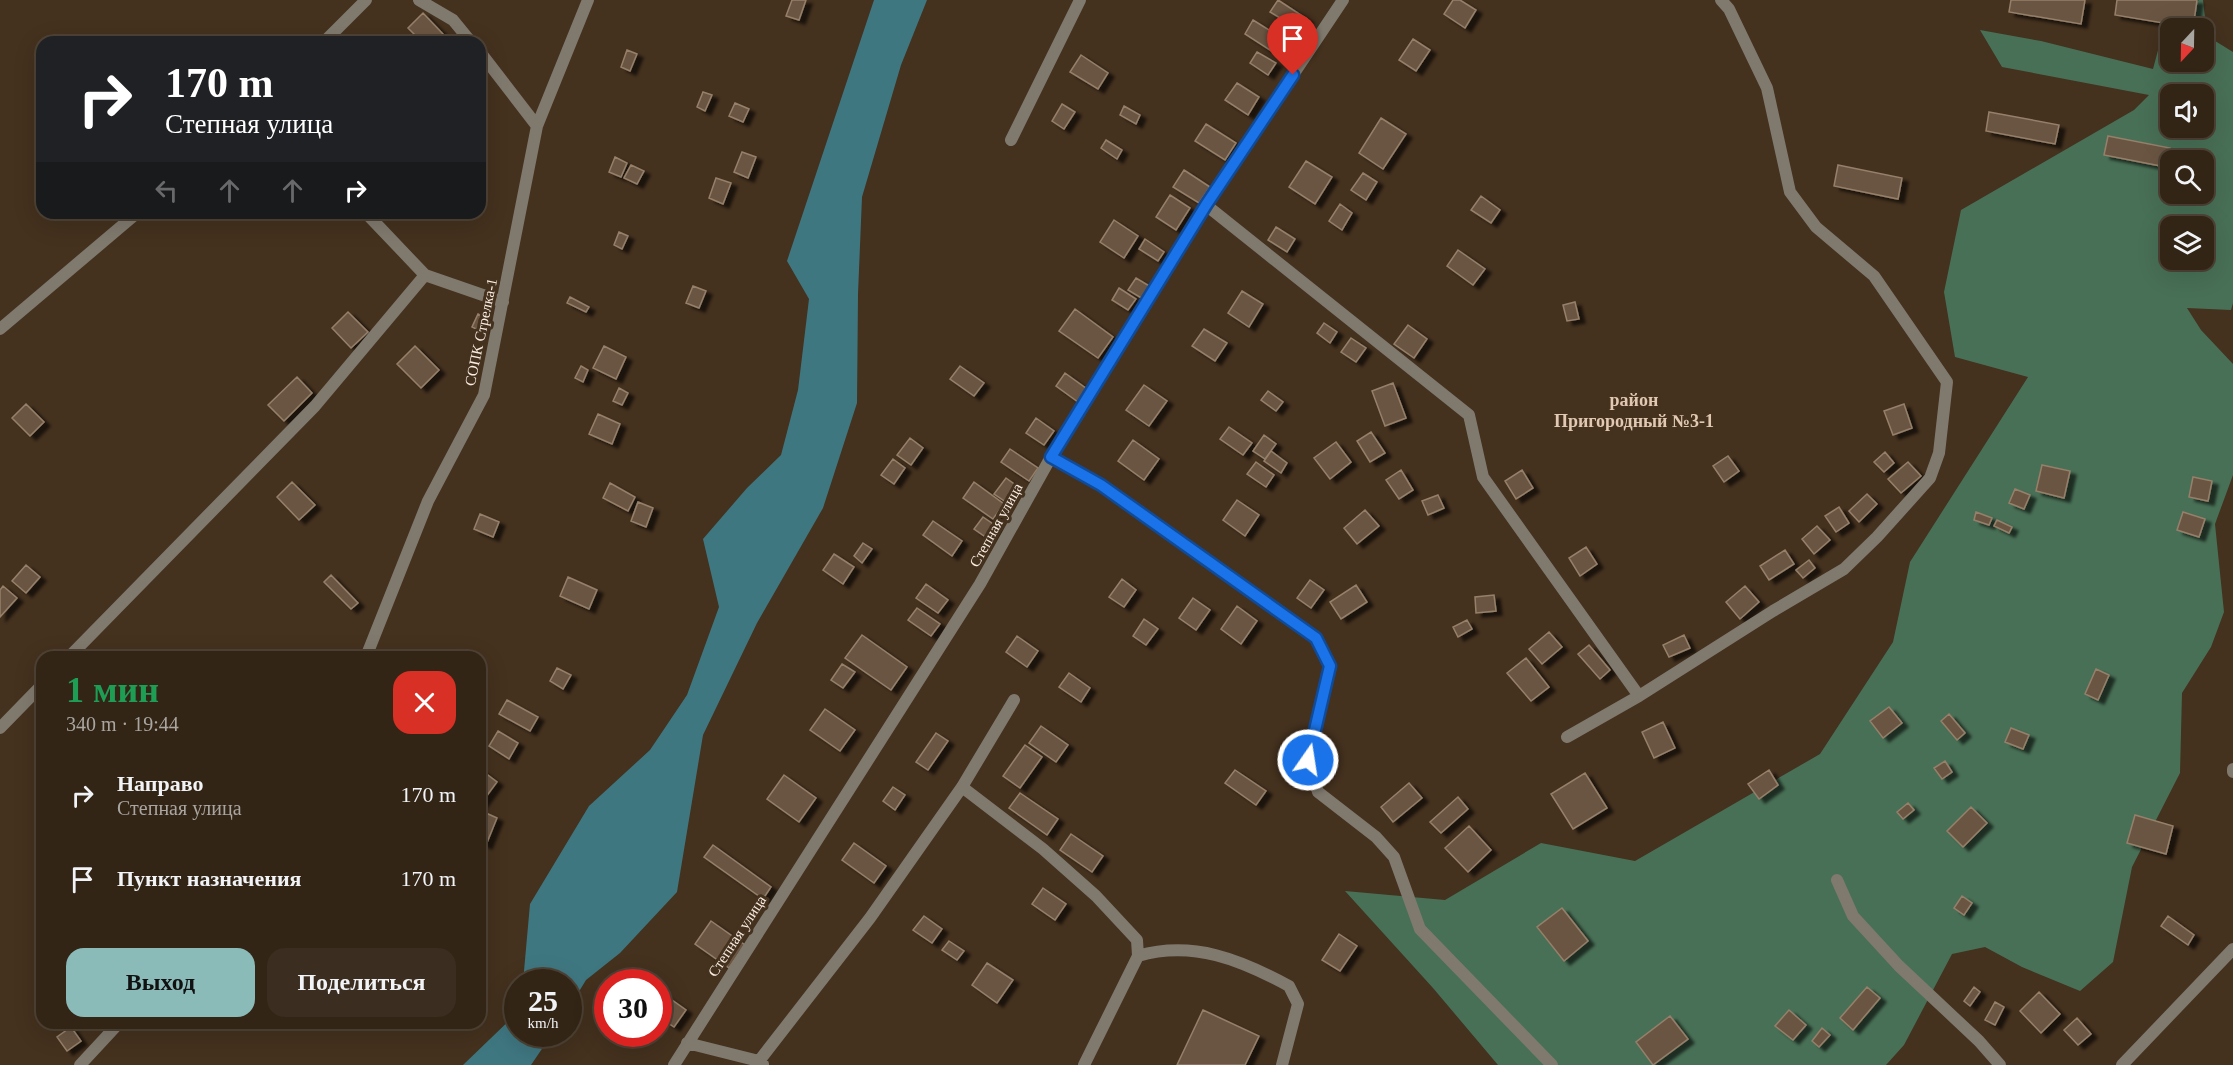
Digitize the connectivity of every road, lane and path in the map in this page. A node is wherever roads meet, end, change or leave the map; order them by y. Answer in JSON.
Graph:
{"nodes":[{"id":1,"x":366,"y":0,"type":"edge"},
{"id":2,"x":419,"y":0,"type":"edge"},
{"id":3,"x":588,"y":0,"type":"edge"},
{"id":4,"x":1080,"y":0,"type":"edge"},
{"id":5,"x":1343,"y":0,"type":"edge"},
{"id":6,"x":1721,"y":0,"type":"edge"},
{"id":7,"x":330,"y":36,"type":"edge"},
{"id":8,"x":466,"y":36,"type":"edge"},
{"id":9,"x":486,"y":60,"type":"edge"},
{"id":10,"x":537,"y":126,"type":"junction"},
{"id":11,"x":1011,"y":141,"type":"dead end"},
{"id":12,"x":1206,"y":205,"type":"junction"},
{"id":13,"x":130,"y":219,"type":"edge"},
{"id":14,"x":372,"y":219,"type":"edge"},
{"id":15,"x":425,"y":275,"type":"junction"},
{"id":16,"x":503,"y":302,"type":"junction"},
{"id":17,"x":0,"y":329,"type":"edge"},
{"id":18,"x":1051,"y":457,"type":"junction"},
{"id":19,"x":75,"y":651,"type":"edge"},
{"id":20,"x":368,"y":651,"type":"edge"},
{"id":21,"x":36,"y":691,"type":"edge"},
{"id":22,"x":1639,"y":696,"type":"junction"},
{"id":23,"x":1014,"y":700,"type":"dead end"},
{"id":24,"x":0,"y":728,"type":"edge"},
{"id":25,"x":1566,"y":737,"type":"dead end"},
{"id":26,"x":962,"y":787,"type":"junction"},
{"id":27,"x":1837,"y":880,"type":"dead end"},
{"id":28,"x":2233,"y":949,"type":"edge"},
{"id":29,"x":1138,"y":956,"type":"junction"},
{"id":30,"x":113,"y":1029,"type":"edge"},
{"id":31,"x":687,"y":1043,"type":"junction"},
{"id":32,"x":762,"y":1063,"type":"edge"},
{"id":33,"x":80,"y":1065,"type":"edge"},
{"id":34,"x":674,"y":1065,"type":"edge"},
{"id":35,"x":1084,"y":1065,"type":"edge"},
{"id":36,"x":1282,"y":1065,"type":"edge"},
{"id":37,"x":1552,"y":1065,"type":"edge"},
{"id":38,"x":2000,"y":1065,"type":"edge"},
{"id":39,"x":2122,"y":1065,"type":"edge"}],
"edges":[{"from":1,"to":7,"type":"street"},
{"from":2,"to":8,"type":"street"},
{"from":3,"to":10,"type":"street","name":"СОПК Стрелка-1"},
{"from":4,"to":11,"type":"street"},
{"from":5,"to":12,"type":"street","name":"Степная улица"},
{"from":6,"to":22,"type":"street"},
{"from":9,"to":10,"type":"street"},
{"from":10,"to":16,"type":"street","name":"СОПК Стрелка-1"},
{"from":12,"to":18,"type":"street","name":"Степная улица"},
{"from":12,"to":22,"type":"street"},
{"from":13,"to":17,"type":"street"},
{"from":14,"to":15,"type":"street"},
{"from":15,"to":16,"type":"street"},
{"from":15,"to":19,"type":"street"},
{"from":16,"to":20,"type":"street","name":"СОПК Стрелка-1"},
{"from":18,"to":31,"type":"street","name":"Степная улица"},
{"from":18,"to":37,"type":"street"},
{"from":21,"to":24,"type":"street"},
{"from":22,"to":25,"type":"street"},
{"from":23,"to":26,"type":"street"},
{"from":26,"to":29,"type":"street"},
{"from":26,"to":32,"type":"street"},
{"from":27,"to":38,"type":"street"},
{"from":28,"to":39,"type":"street"},
{"from":29,"to":35,"type":"street"},
{"from":29,"to":36,"type":"street"},
{"from":30,"to":33,"type":"street"},
{"from":31,"to":32,"type":"street"},
{"from":31,"to":34,"type":"street","name":"Степная улица"}]}
